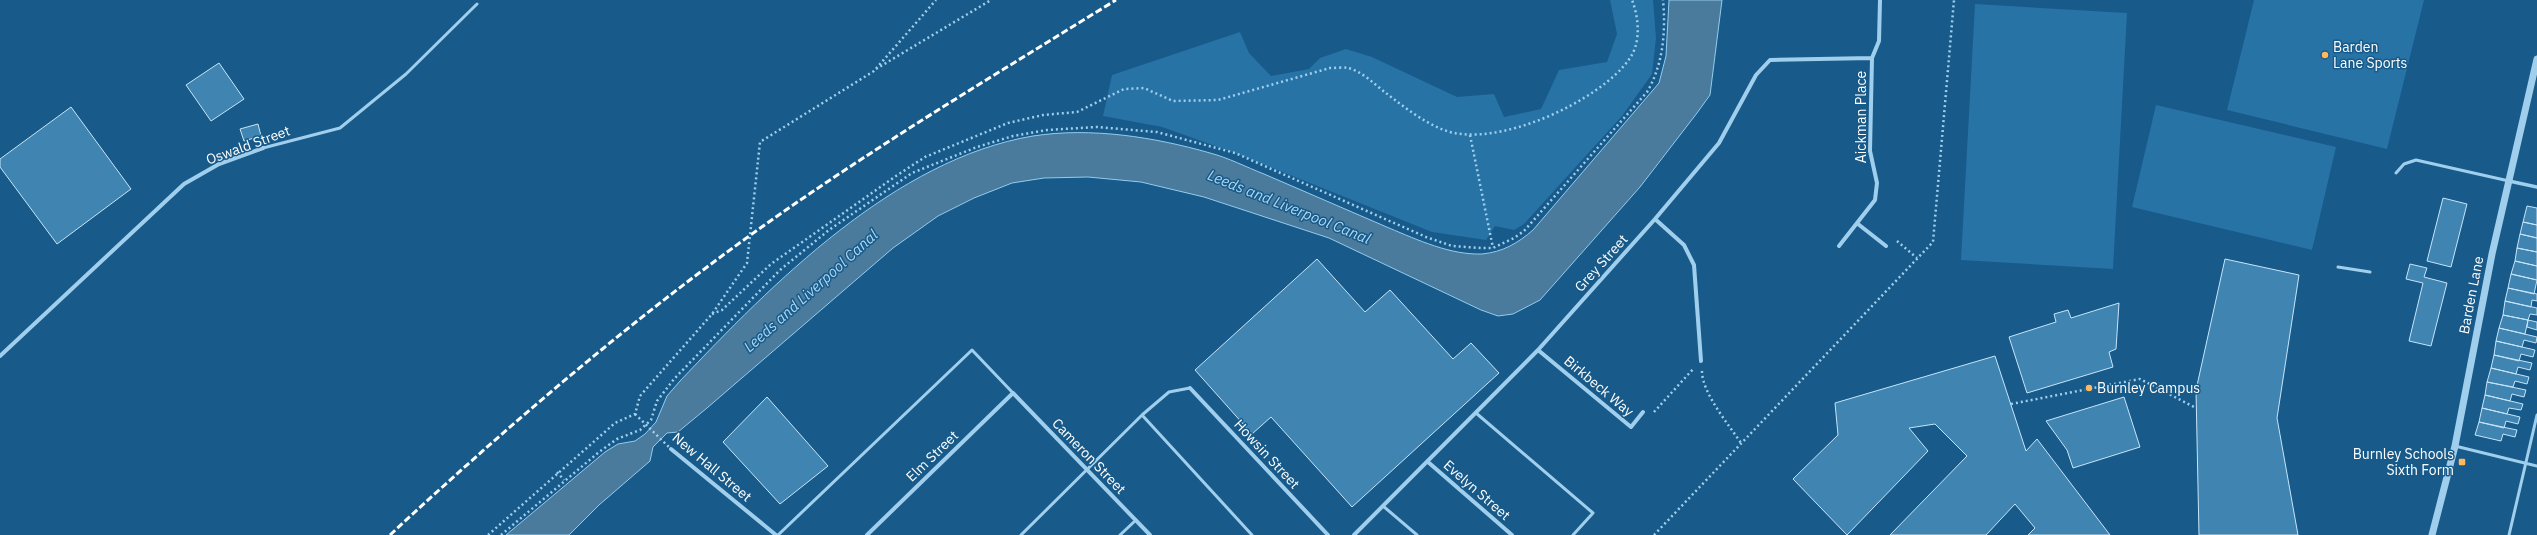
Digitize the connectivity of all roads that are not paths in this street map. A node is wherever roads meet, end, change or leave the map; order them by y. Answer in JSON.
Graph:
{"nodes":[{"id":1,"x":1880,"y":0,"type":"edge"},
{"id":2,"x":477,"y":4,"type":"dead end"},
{"id":3,"x":1872,"y":58,"type":"junction"},
{"id":4,"x":2537,"y":59,"type":"edge"},
{"id":5,"x":263,"y":148,"type":"joint"},
{"id":6,"x":2396,"y":173,"type":"dead end"},
{"id":7,"x":2509,"y":181,"type":"junction"},
{"id":8,"x":2537,"y":187,"type":"edge"},
{"id":9,"x":1655,"y":219,"type":"junction"},
{"id":10,"x":1858,"y":224,"type":"junction"},
{"id":11,"x":1839,"y":246,"type":"dead end"},
{"id":12,"x":1886,"y":246,"type":"road end"},
{"id":13,"x":2338,"y":267,"type":"dead end"},
{"id":14,"x":2370,"y":272,"type":"dead end"},
{"id":15,"x":1538,"y":350,"type":"junction"},
{"id":16,"x":0,"y":356,"type":"edge"},
{"id":17,"x":1702,"y":361,"type":"road end"},
{"id":18,"x":1190,"y":388,"type":"joint"},
{"id":19,"x":1013,"y":393,"type":"junction"},
{"id":20,"x":1643,"y":412,"type":"road end"},
{"id":21,"x":1476,"y":413,"type":"junction"},
{"id":22,"x":1142,"y":415,"type":"junction"},
{"id":23,"x":2537,"y":415,"type":"edge"},
{"id":24,"x":2455,"y":446,"type":"junction"},
{"id":25,"x":671,"y":450,"type":"road end"},
{"id":26,"x":1428,"y":462,"type":"junction"},
{"id":27,"x":2525,"y":464,"type":"junction"},
{"id":28,"x":2537,"y":466,"type":"edge"},
{"id":29,"x":1088,"y":470,"type":"junction"},
{"id":30,"x":1383,"y":506,"type":"junction"},
{"id":31,"x":1136,"y":520,"type":"junction"},
{"id":32,"x":777,"y":535,"type":"edge"},
{"id":33,"x":867,"y":535,"type":"edge"},
{"id":34,"x":1021,"y":535,"type":"edge"},
{"id":35,"x":1120,"y":535,"type":"edge"},
{"id":36,"x":1150,"y":535,"type":"edge"},
{"id":37,"x":1252,"y":535,"type":"edge"},
{"id":38,"x":1328,"y":535,"type":"edge"},
{"id":39,"x":1354,"y":535,"type":"edge"},
{"id":40,"x":1418,"y":535,"type":"edge"},
{"id":41,"x":1512,"y":535,"type":"edge"},
{"id":42,"x":1573,"y":535,"type":"edge"},
{"id":43,"x":2432,"y":535,"type":"edge"},
{"id":44,"x":2509,"y":535,"type":"edge"}],
"edges":[{"from":1,"to":3,"type":"street","name":"Aickman Place"},
{"from":2,"to":5,"type":"lane","name":"Oswald Street"},
{"from":3,"to":9,"type":"street","name":"Grey Street"},
{"from":3,"to":10,"type":"street","name":"Aickman Place"},
{"from":4,"to":7,"type":"street","name":"Barden Lane"},
{"from":5,"to":16,"type":"street","name":"Oswald Street"},
{"from":6,"to":7,"type":"lane"},
{"from":7,"to":8,"type":"street"},
{"from":7,"to":24,"type":"street","name":"Barden Lane"},
{"from":9,"to":15,"type":"street","name":"Grey Street"},
{"from":9,"to":17,"type":"street"},
{"from":10,"to":11,"type":"street","name":"Aickman Place"},
{"from":10,"to":12,"type":"street"},
{"from":13,"to":14,"type":"lane"},
{"from":15,"to":20,"type":"street","name":"Birkbeck Way"},
{"from":15,"to":21,"type":"street","name":"Grey Street"},
{"from":18,"to":22,"type":"lane"},
{"from":18,"to":38,"type":"street","name":"Howsin Street"},
{"from":19,"to":29,"type":"street","name":"Cameron Street"},
{"from":19,"to":32,"type":"lane"},
{"from":19,"to":33,"type":"street","name":"Elm Street"},
{"from":21,"to":26,"type":"street","name":"Grey Street"},
{"from":21,"to":42,"type":"lane"},
{"from":22,"to":29,"type":"lane"},
{"from":22,"to":37,"type":"lane"},
{"from":23,"to":27,"type":"lane"},
{"from":24,"to":27,"type":"lane"},
{"from":24,"to":43,"type":"street","name":"Barden Lane"},
{"from":25,"to":32,"type":"street","name":"New Hall Street"},
{"from":26,"to":30,"type":"street","name":"Grey Street"},
{"from":26,"to":41,"type":"street","name":"Evelyn Street"},
{"from":27,"to":28,"type":"lane"},
{"from":27,"to":44,"type":"lane"},
{"from":29,"to":31,"type":"street","name":"Cameron Street"},
{"from":29,"to":34,"type":"lane"},
{"from":30,"to":39,"type":"street","name":"Grey Street"},
{"from":30,"to":40,"type":"lane"},
{"from":31,"to":35,"type":"lane"},
{"from":31,"to":36,"type":"street","name":"Cameron Street"}]}
